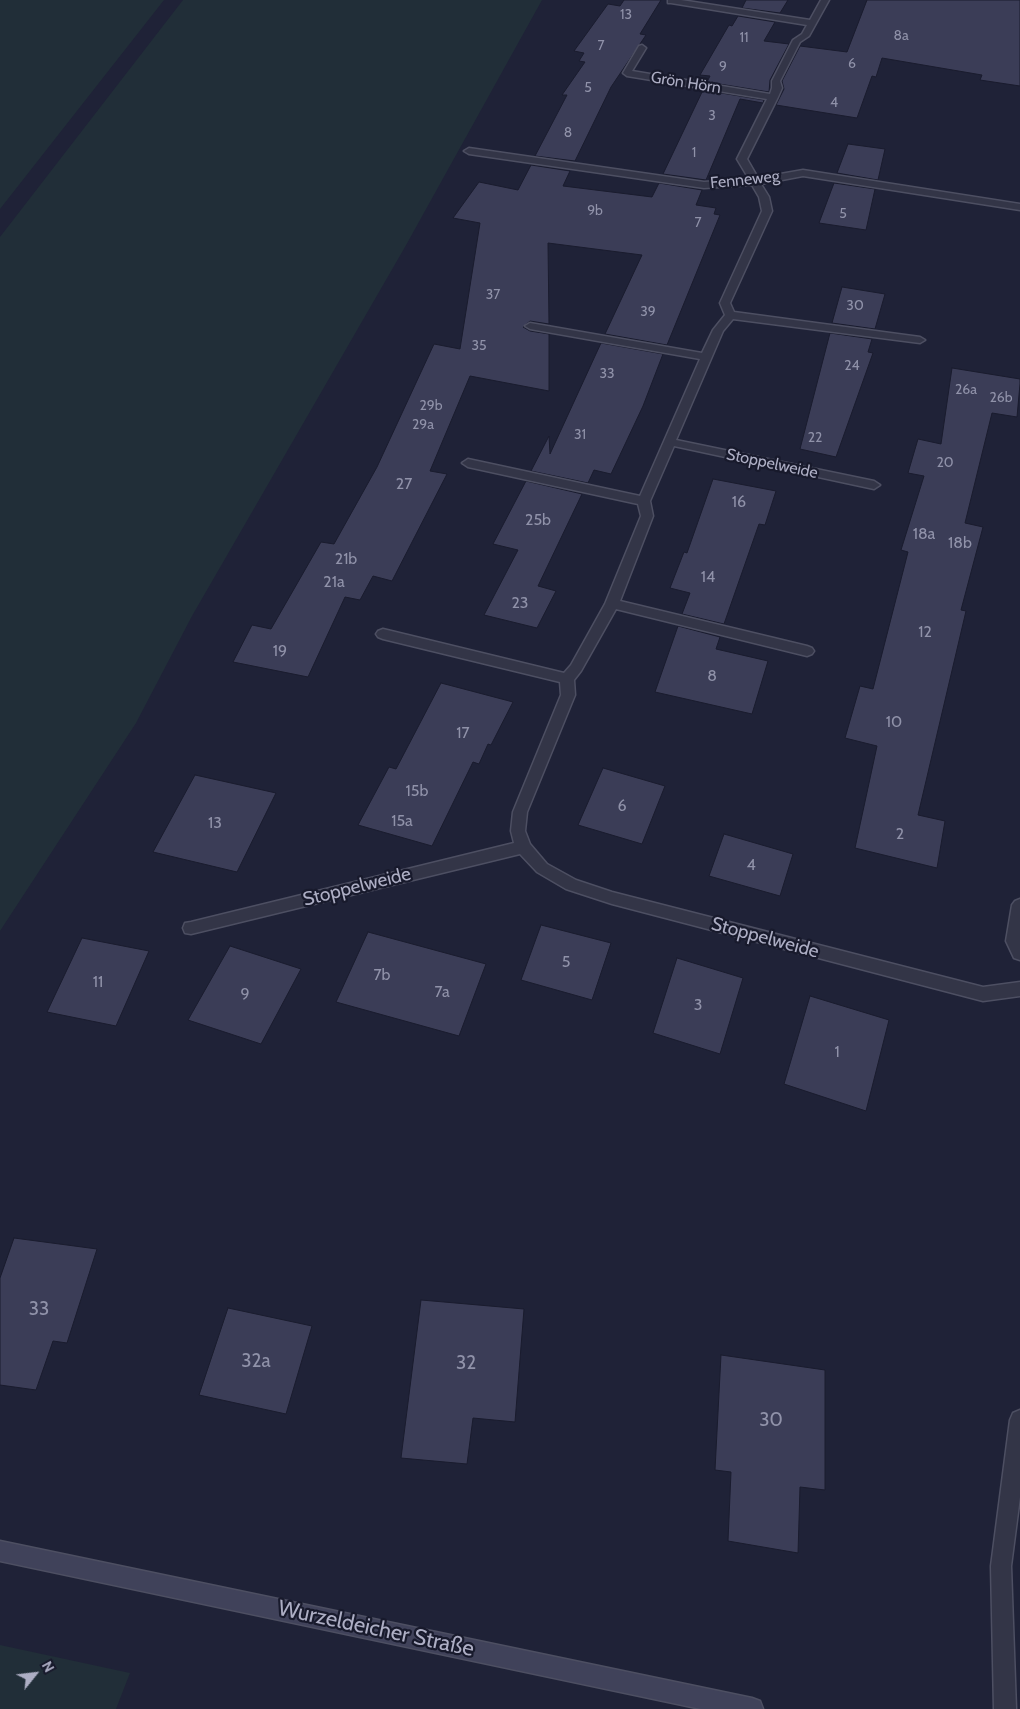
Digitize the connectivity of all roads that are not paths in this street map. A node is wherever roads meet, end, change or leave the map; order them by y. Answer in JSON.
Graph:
{"nodes":[{"id":1,"x":825,"y":0,"type":"edge"},
{"id":2,"x":671,"y":1,"type":"dead end"},
{"id":3,"x":812,"y":23,"type":"junction"},
{"id":4,"x":642,"y":48,"type":"dead end"},
{"id":5,"x":773,"y":97,"type":"junction"},
{"id":6,"x":469,"y":151,"type":"dead end"},
{"id":7,"x":755,"y":182,"type":"junction"},
{"id":8,"x":1020,"y":207,"type":"edge"},
{"id":9,"x":730,"y":315,"type":"junction"},
{"id":10,"x":530,"y":326,"type":"dead end"},
{"id":11,"x":920,"y":340,"type":"dead end"},
{"id":12,"x":705,"y":356,"type":"junction"},
{"id":13,"x":670,"y":442,"type":"junction"},
{"id":14,"x":468,"y":463,"type":"dead end"},
{"id":15,"x":874,"y":485,"type":"dead end"},
{"id":16,"x":644,"y":501,"type":"junction"},
{"id":17,"x":612,"y":604,"type":"junction"},
{"id":18,"x":383,"y":634,"type":"dead end"},
{"id":19,"x":807,"y":651,"type":"dead end"},
{"id":20,"x":567,"y":679,"type":"junction"},
{"id":21,"x":523,"y":847,"type":"junction"},
{"id":22,"x":1020,"y":906,"type":"edge"},
{"id":23,"x":191,"y":928,"type":"dead end"},
{"id":24,"x":1020,"y":953,"type":"edge"},
{"id":25,"x":1020,"y":989,"type":"edge"},
{"id":26,"x":1020,"y":1420,"type":"edge"},
{"id":27,"x":0,"y":1551,"type":"edge"},
{"id":28,"x":752,"y":1709,"type":"edge"},
{"id":29,"x":1005,"y":1709,"type":"edge"}],
"edges":[{"from":1,"to":3,"type":"street"},
{"from":2,"to":3,"type":"street"},
{"from":3,"to":5,"type":"street"},
{"from":4,"to":5,"type":"street","name":"Grön Hörn"},
{"from":5,"to":7,"type":"street"},
{"from":6,"to":7,"type":"street","name":"Fenneweg"},
{"from":7,"to":8,"type":"street","name":"Fenneweg"},
{"from":7,"to":9,"type":"street"},
{"from":9,"to":11,"type":"street"},
{"from":9,"to":12,"type":"street"},
{"from":10,"to":12,"type":"street"},
{"from":12,"to":13,"type":"street"},
{"from":13,"to":15,"type":"street","name":"Stoppelweide"},
{"from":13,"to":16,"type":"street"},
{"from":14,"to":16,"type":"street"},
{"from":16,"to":17,"type":"street"},
{"from":17,"to":19,"type":"street"},
{"from":17,"to":20,"type":"street"},
{"from":18,"to":20,"type":"street"},
{"from":20,"to":21,"type":"street"},
{"from":21,"to":23,"type":"street","name":"Stoppelweide"},
{"from":21,"to":25,"type":"street","name":"Stoppelweide"},
{"from":22,"to":24,"type":"street"},
{"from":26,"to":29,"type":"street"},
{"from":27,"to":28,"type":"main road","name":"Wurzeldeicher Straße"}]}
